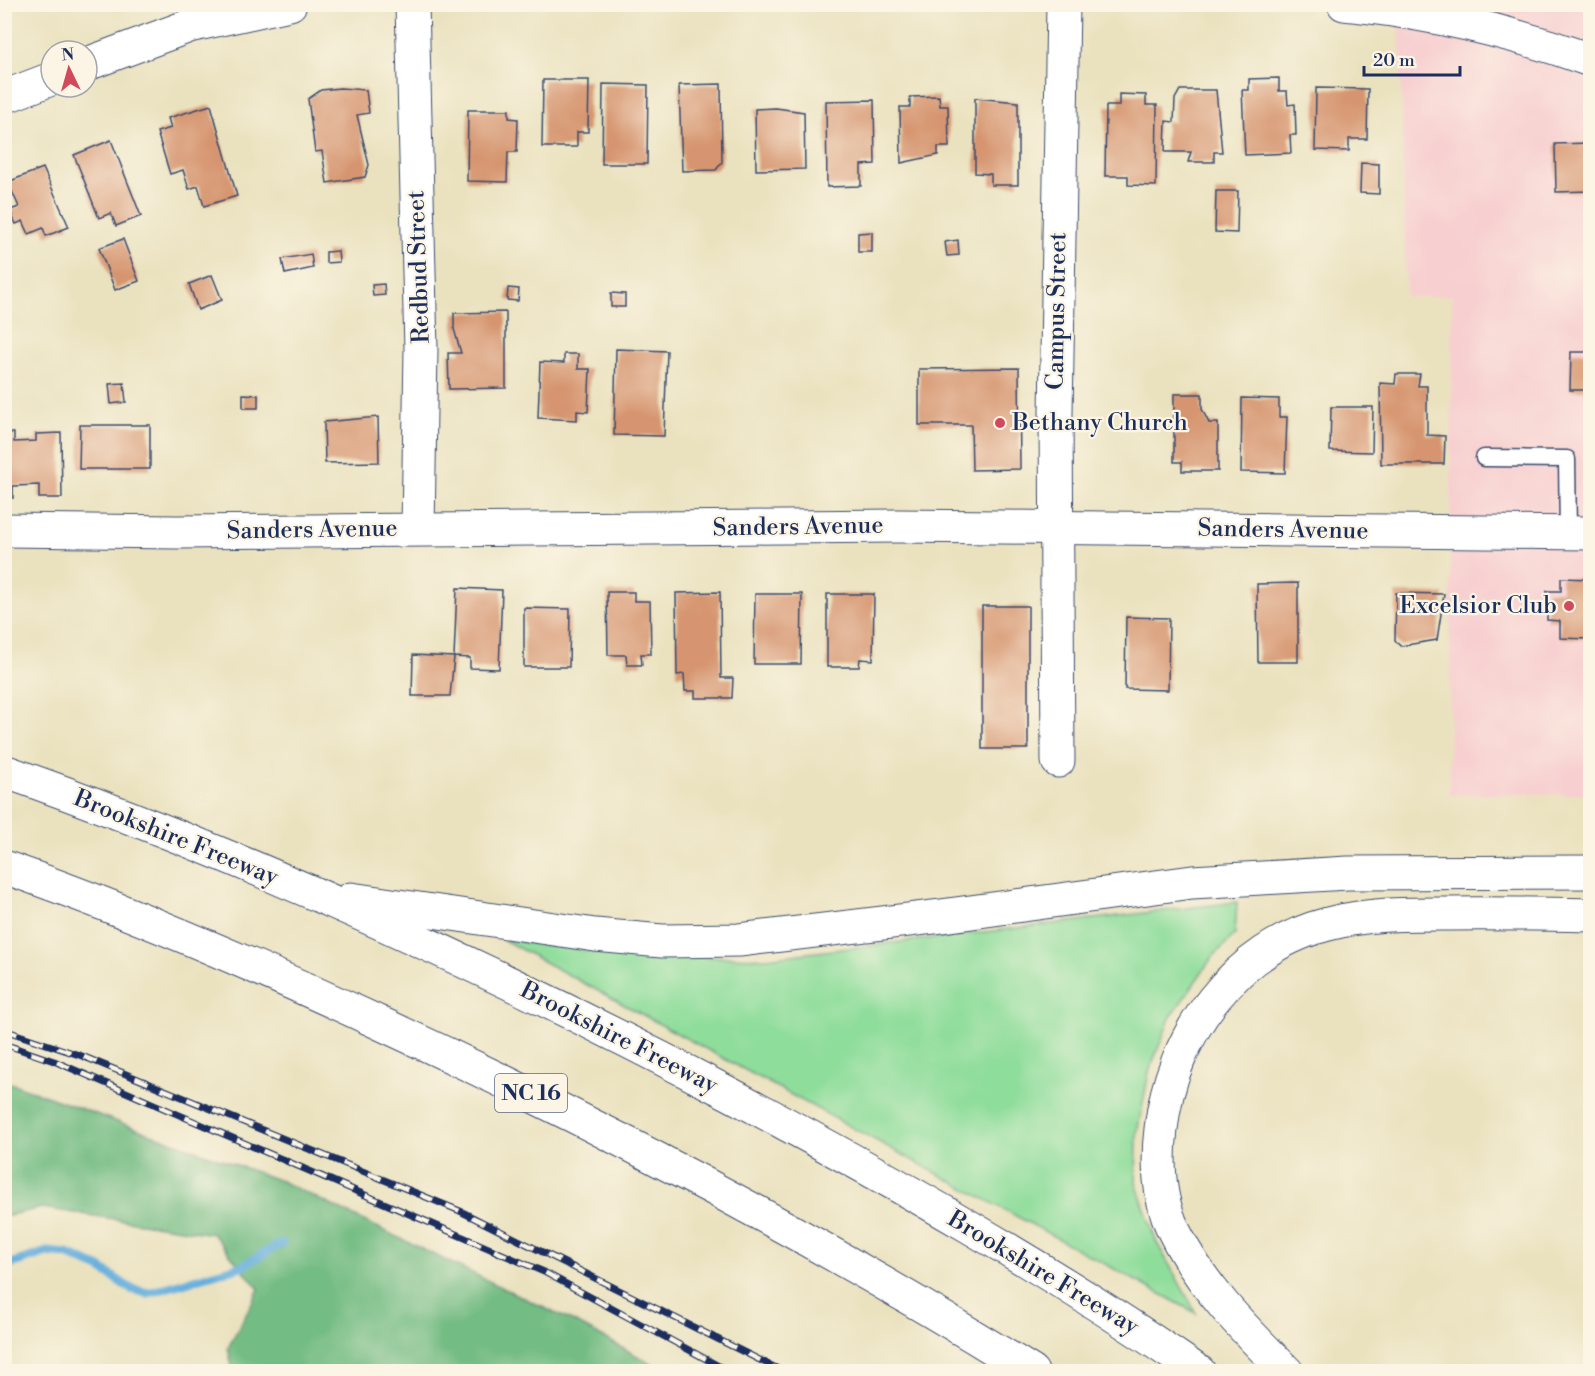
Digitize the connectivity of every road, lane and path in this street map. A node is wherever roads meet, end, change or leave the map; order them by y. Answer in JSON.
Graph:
{"nodes":[{"id":1,"x":290,"y":4,"type":"edge"},
{"id":2,"x":412,"y":4,"type":"edge"},
{"id":3,"x":1063,"y":4,"type":"edge"},
{"id":4,"x":1344,"y":4,"type":"edge"},
{"id":5,"x":99,"y":60,"type":"edge"},
{"id":6,"x":1590,"y":60,"type":"edge"},
{"id":7,"x":39,"y":84,"type":"edge"},
{"id":8,"x":4,"y":97,"type":"edge"},
{"id":9,"x":1484,"y":458,"type":"dead end"},
{"id":10,"x":1058,"y":528,"type":"junction"},
{"id":11,"x":418,"y":529,"type":"junction"},
{"id":12,"x":4,"y":530,"type":"edge"},
{"id":13,"x":1579,"y":533,"type":"edge"},
{"id":14,"x":1058,"y":761,"type":"dead end"},
{"id":15,"x":4,"y":771,"type":"edge"},
{"id":16,"x":4,"y":867,"type":"edge"},
{"id":17,"x":1590,"y":872,"type":"edge"},
{"id":18,"x":312,"y":893,"type":"junction"},
{"id":19,"x":1590,"y":915,"type":"edge"},
{"id":20,"x":1032,"y":1371,"type":"edge"},
{"id":21,"x":1199,"y":1371,"type":"edge"},
{"id":22,"x":1287,"y":1371,"type":"edge"}],
"edges":[{"from":1,"to":5,"type":"main road"},
{"from":2,"to":11,"type":"main road","name":"Redbud Street"},
{"from":3,"to":10,"type":"main road","name":"Campus Street"},
{"from":4,"to":6,"type":"main road"},
{"from":7,"to":8,"type":"main road"},
{"from":9,"to":13,"type":"lane"},
{"from":10,"to":11,"type":"main road","name":"Sanders Avenue"},
{"from":10,"to":13,"type":"main road","name":"Sanders Avenue"},
{"from":10,"to":14,"type":"main road","name":"Campus Street"},
{"from":11,"to":12,"type":"main road","name":"Sanders Avenue"},
{"from":15,"to":18,"type":"main road","name":"Brookshire Freeway"},
{"from":16,"to":20,"type":"main road","number":"NC 16"},
{"from":17,"to":18,"type":"main road"},
{"from":18,"to":21,"type":"main road","name":"Brookshire Freeway"},
{"from":19,"to":22,"type":"main road"}]}
